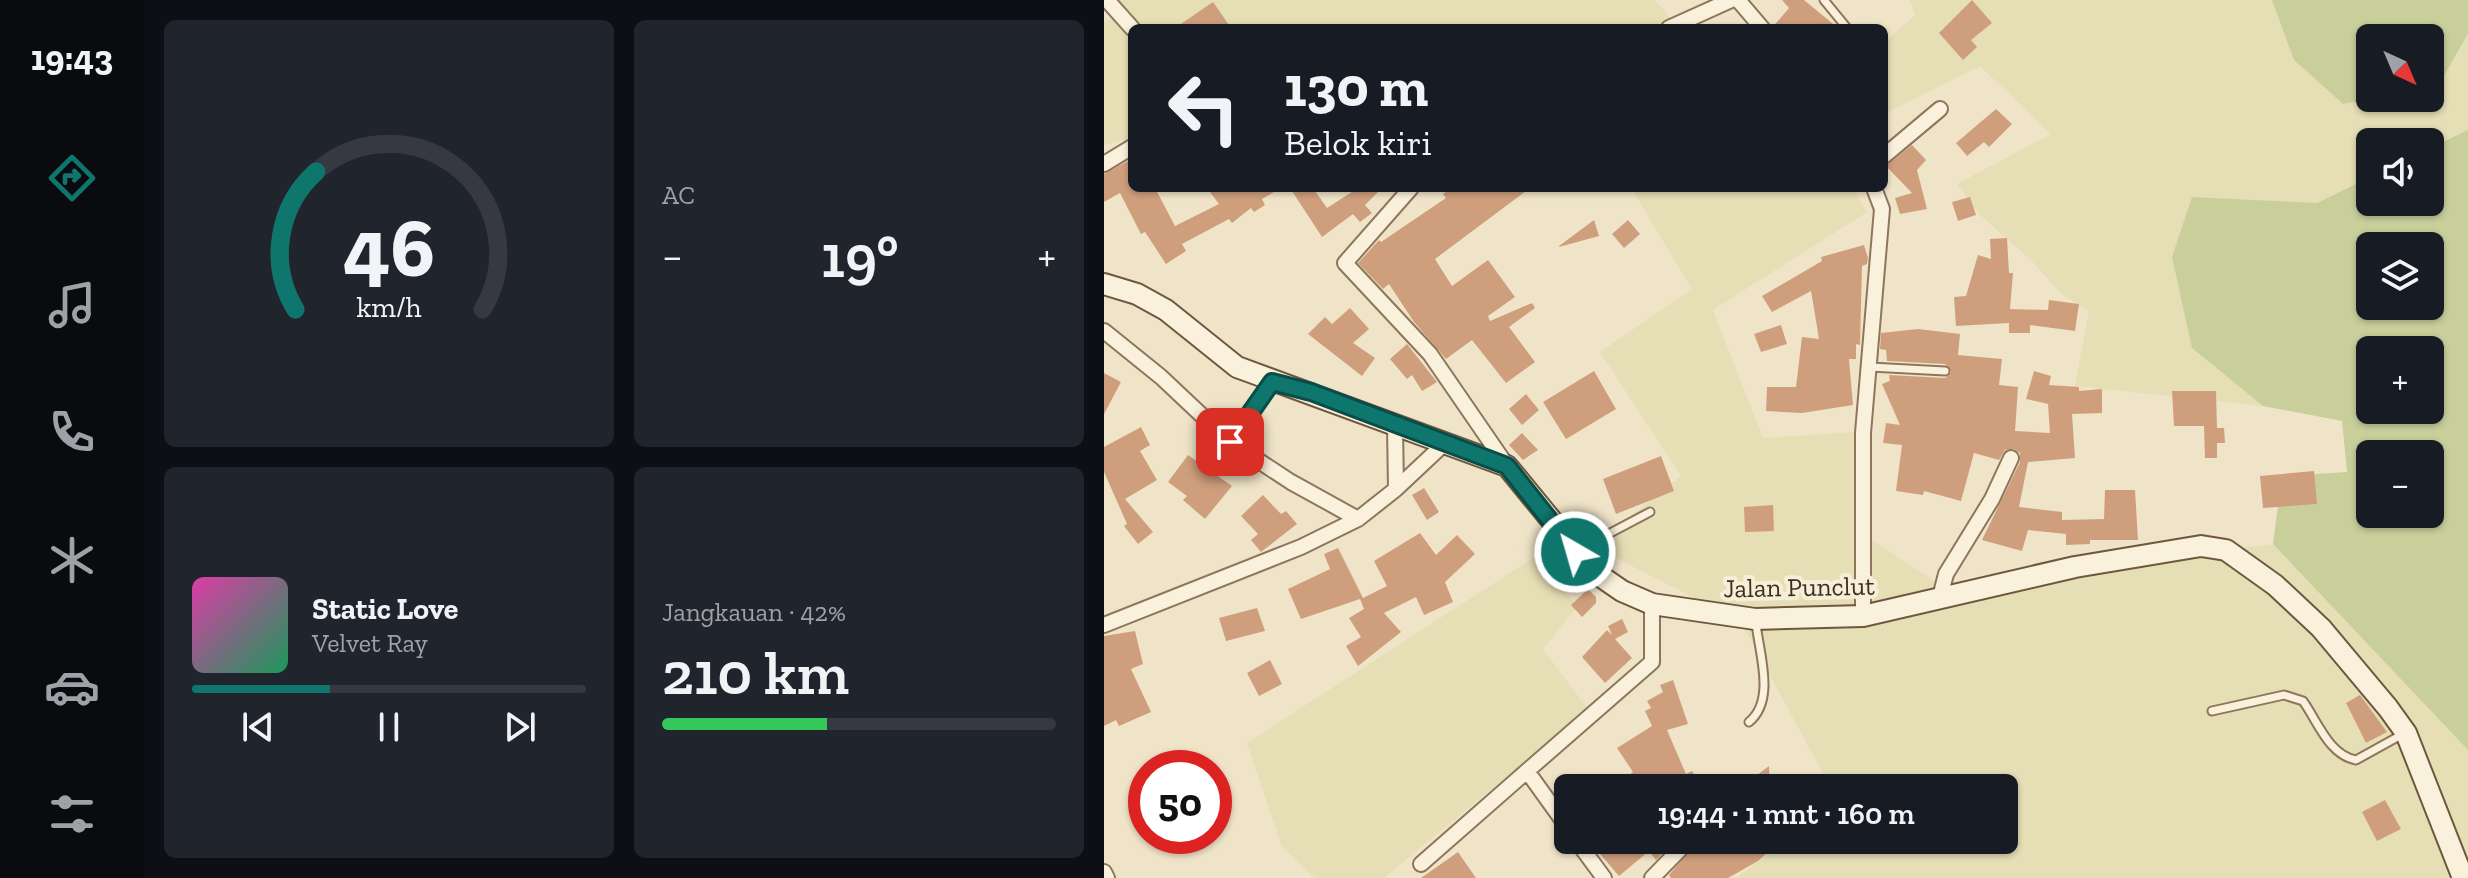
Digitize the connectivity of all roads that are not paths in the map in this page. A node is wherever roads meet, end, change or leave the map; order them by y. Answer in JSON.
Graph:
{"nodes":[{"id":1,"x":1107,"y":0,"type":"edge"},
{"id":2,"x":1731,"y":0,"type":"edge"},
{"id":3,"x":1738,"y":0,"type":"edge"},
{"id":4,"x":1824,"y":0,"type":"edge"},
{"id":5,"x":1128,"y":24,"type":"edge"},
{"id":6,"x":1678,"y":24,"type":"edge"},
{"id":7,"x":1759,"y":24,"type":"edge"},
{"id":8,"x":1844,"y":24,"type":"edge"},
{"id":9,"x":1940,"y":109,"type":"dead end"},
{"id":10,"x":1128,"y":149,"type":"edge"},
{"id":11,"x":1888,"y":153,"type":"edge"},
{"id":12,"x":1104,"y":164,"type":"edge"},
{"id":13,"x":1402,"y":192,"type":"edge"},
{"id":14,"x":1876,"y":192,"type":"edge"},
{"id":15,"x":1104,"y":284,"type":"edge"},
{"id":16,"x":1104,"y":331,"type":"edge"},
{"id":17,"x":1870,"y":367,"type":"junction"},
{"id":18,"x":1945,"y":371,"type":"dead end"},
{"id":19,"x":1272,"y":382,"type":"junction"},
{"id":20,"x":1395,"y":426,"type":"junction"},
{"id":21,"x":1230,"y":442,"type":"junction"},
{"id":22,"x":1445,"y":443,"type":"junction"},
{"id":23,"x":2011,"y":458,"type":"dead end"},
{"id":24,"x":1507,"y":466,"type":"junction"},
{"id":25,"x":1396,"y":489,"type":"junction"},
{"id":26,"x":1650,"y":512,"type":"dead end"},
{"id":27,"x":1358,"y":519,"type":"junction"},
{"id":28,"x":1575,"y":552,"type":"junction"},
{"id":29,"x":1939,"y":601,"type":"junction"},
{"id":30,"x":1652,"y":604,"type":"junction"},
{"id":31,"x":1863,"y":616,"type":"junction"},
{"id":32,"x":1755,"y":619,"type":"junction"},
{"id":33,"x":1104,"y":625,"type":"edge"},
{"id":34,"x":2212,"y":711,"type":"dead end"},
{"id":35,"x":1749,"y":722,"type":"dead end"},
{"id":36,"x":2406,"y":733,"type":"junction"},
{"id":37,"x":1527,"y":771,"type":"junction"},
{"id":38,"x":1554,"y":809,"type":"edge"},
{"id":39,"x":1586,"y":854,"type":"edge"},
{"id":40,"x":1675,"y":854,"type":"edge"},
{"id":41,"x":1421,"y":864,"type":"dead end"},
{"id":42,"x":1104,"y":872,"type":"edge"},
{"id":43,"x":1107,"y":878,"type":"edge"},
{"id":44,"x":1604,"y":878,"type":"edge"},
{"id":45,"x":1652,"y":878,"type":"edge"},
{"id":46,"x":2463,"y":878,"type":"edge"}],
"edges":[{"from":1,"to":5,"type":"street"},
{"from":2,"to":6,"type":"street"},
{"from":3,"to":7,"type":"street"},
{"from":4,"to":8,"type":"lane"},
{"from":9,"to":11,"type":"street"},
{"from":10,"to":12,"type":"street"},
{"from":13,"to":24,"type":"street"},
{"from":14,"to":17,"type":"street"},
{"from":15,"to":19,"type":"main road"},
{"from":16,"to":21,"type":"street"},
{"from":17,"to":18,"type":"lane"},
{"from":17,"to":31,"type":"street"},
{"from":19,"to":20,"type":"main road"},
{"from":19,"to":21,"type":"street"},
{"from":20,"to":22,"type":"main road"},
{"from":20,"to":25,"type":"street"},
{"from":21,"to":27,"type":"street"},
{"from":22,"to":24,"type":"main road"},
{"from":22,"to":25,"type":"street"},
{"from":23,"to":29,"type":"street"},
{"from":24,"to":28,"type":"main road","name":"Jalan Punclut"},
{"from":25,"to":27,"type":"street"},
{"from":26,"to":28,"type":"lane"},
{"from":27,"to":33,"type":"street"},
{"from":28,"to":30,"type":"main road","name":"Jalan Punclut"},
{"from":29,"to":31,"type":"main road","name":"Jalan Punclut"},
{"from":29,"to":36,"type":"main road","name":"Jalan Punclut"},
{"from":30,"to":32,"type":"main road","name":"Jalan Punclut"},
{"from":30,"to":37,"type":"street"},
{"from":31,"to":32,"type":"main road","name":"Jalan Punclut"},
{"from":32,"to":35,"type":"lane"},
{"from":34,"to":36,"type":"lane"},
{"from":36,"to":46,"type":"main road","name":"Jalan Punclut"},
{"from":37,"to":38,"type":"street"},
{"from":37,"to":41,"type":"street"},
{"from":39,"to":44,"type":"street"},
{"from":40,"to":45,"type":"street"},
{"from":42,"to":43,"type":"street"}]}
